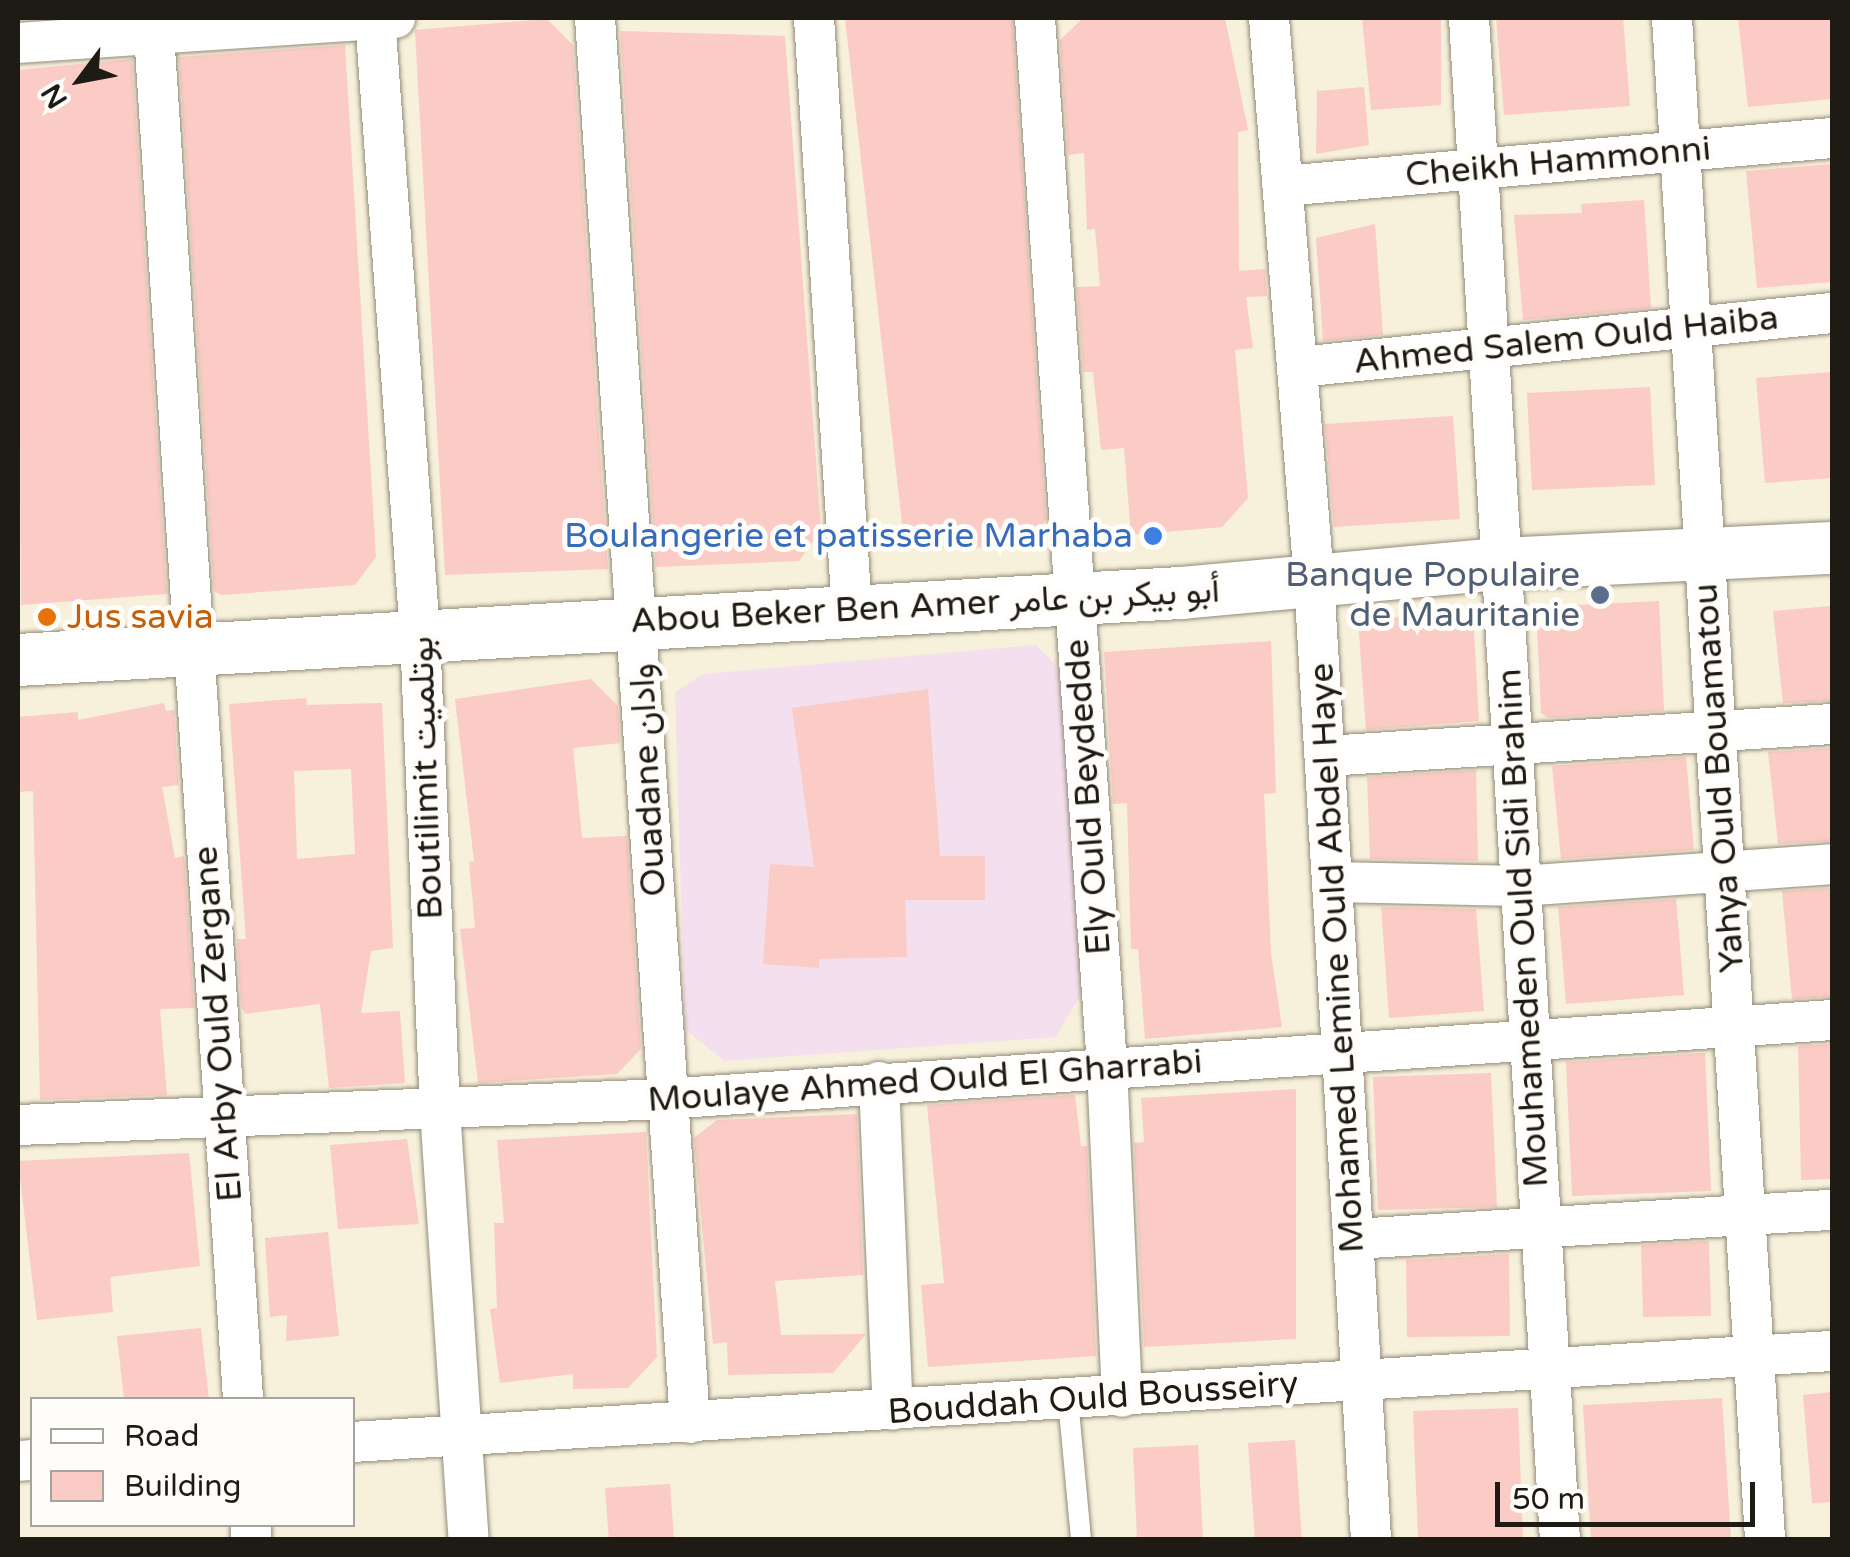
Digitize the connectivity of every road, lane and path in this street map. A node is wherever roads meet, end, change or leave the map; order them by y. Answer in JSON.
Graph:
{"nodes":[{"id":1,"x":375,"y":18,"type":"edge"},
{"id":2,"x":395,"y":18,"type":"edge"},
{"id":3,"x":594,"y":18,"type":"edge"},
{"id":4,"x":814,"y":18,"type":"edge"},
{"id":5,"x":1034,"y":18,"type":"edge"},
{"id":6,"x":1269,"y":18,"type":"edge"},
{"id":7,"x":1469,"y":18,"type":"edge"},
{"id":8,"x":1672,"y":18,"type":"edge"},
{"id":9,"x":154,"y":26,"type":"edge"},
{"id":10,"x":18,"y":43,"type":"edge"},
{"id":11,"x":1832,"y":138,"type":"edge"},
{"id":12,"x":1680,"y":152,"type":"junction"},
{"id":13,"x":1478,"y":169,"type":"junction"},
{"id":14,"x":1282,"y":186,"type":"junction"},
{"id":15,"x":1832,"y":313,"type":"edge"},
{"id":16,"x":1691,"y":327,"type":"junction"},
{"id":17,"x":1489,"y":346,"type":"junction"},
{"id":18,"x":1299,"y":367,"type":"junction"},
{"id":19,"x":1832,"y":548,"type":"edge"},
{"id":20,"x":1705,"y":555,"type":"junction"},
{"id":21,"x":1502,"y":564,"type":"junction"},
{"id":22,"x":1314,"y":580,"type":"junction"},
{"id":23,"x":1074,"y":599,"type":"junction"},
{"id":24,"x":852,"y":612,"type":"junction"},
{"id":25,"x":638,"y":623,"type":"junction"},
{"id":26,"x":420,"y":634,"type":"junction"},
{"id":27,"x":192,"y":648,"type":"junction"},
{"id":28,"x":18,"y":660,"type":"edge"},
{"id":29,"x":1832,"y":724,"type":"edge"},
{"id":30,"x":1716,"y":731,"type":"junction"},
{"id":31,"x":1513,"y":742,"type":"junction"},
{"id":32,"x":1326,"y":756,"type":"junction"},
{"id":33,"x":1832,"y":864,"type":"edge"},
{"id":34,"x":1729,"y":870,"type":"junction"},
{"id":35,"x":1333,"y":882,"type":"junction"},
{"id":36,"x":1520,"y":886,"type":"junction"},
{"id":37,"x":1832,"y":1020,"type":"edge"},
{"id":38,"x":1734,"y":1027,"type":"junction"},
{"id":39,"x":1530,"y":1040,"type":"junction"},
{"id":40,"x":1343,"y":1056,"type":"junction"},
{"id":41,"x":1106,"y":1067,"type":"junction"},
{"id":42,"x":879,"y":1082,"type":"junction"},
{"id":43,"x":664,"y":1099,"type":"junction"},
{"id":44,"x":440,"y":1109,"type":"junction"},
{"id":45,"x":223,"y":1115,"type":"junction"},
{"id":46,"x":18,"y":1125,"type":"edge"},
{"id":47,"x":1832,"y":1210,"type":"edge"},
{"id":48,"x":1745,"y":1216,"type":"junction"},
{"id":49,"x":1541,"y":1226,"type":"junction"},
{"id":50,"x":1354,"y":1239,"type":"junction"},
{"id":51,"x":1832,"y":1351,"type":"edge"},
{"id":52,"x":1754,"y":1357,"type":"junction"},
{"id":53,"x":1550,"y":1369,"type":"junction"},
{"id":54,"x":1362,"y":1381,"type":"junction"},
{"id":55,"x":1122,"y":1396,"type":"junction"},
{"id":56,"x":243,"y":1397,"type":"edge"},
{"id":57,"x":1068,"y":1399,"type":"junction"},
{"id":58,"x":893,"y":1410,"type":"junction"},
{"id":59,"x":690,"y":1423,"type":"junction"},
{"id":60,"x":459,"y":1436,"type":"junction"},
{"id":61,"x":355,"y":1442,"type":"edge"},
{"id":62,"x":1078,"y":1539,"type":"edge"},
{"id":63,"x":469,"y":1540,"type":"edge"},
{"id":64,"x":1371,"y":1540,"type":"edge"},
{"id":65,"x":1560,"y":1540,"type":"edge"},
{"id":66,"x":1764,"y":1540,"type":"edge"}],
"edges":[{"from":1,"to":2,"type":"street"},
{"from":1,"to":9,"type":"street"},
{"from":1,"to":26,"type":"street","name":"Boutilimit بوتلميت"},
{"from":3,"to":25,"type":"street","name":"Ouadane وادان"},
{"from":4,"to":24,"type":"street"},
{"from":5,"to":23,"type":"street","name":"Ely Ould Beydedde"},
{"from":6,"to":14,"type":"street","name":"Mohamed Lemine Ould Abdel Haye"},
{"from":7,"to":13,"type":"street","name":"Mouhameden Ould Sidi Brahim"},
{"from":8,"to":12,"type":"street","name":"Yahya Ould Bouamatou"},
{"from":9,"to":10,"type":"street"},
{"from":9,"to":27,"type":"street","name":"El Arby Ould Zergane"},
{"from":11,"to":12,"type":"street","name":"Cheikh Hammonni"},
{"from":12,"to":13,"type":"street","name":"Cheikh Hammonni"},
{"from":12,"to":16,"type":"street","name":"Yahya Ould Bouamatou"},
{"from":13,"to":14,"type":"street","name":"Cheikh Hammonni"},
{"from":13,"to":17,"type":"street","name":"Mouhameden Ould Sidi Brahim"},
{"from":14,"to":18,"type":"street","name":"Mohamed Lemine Ould Abdel Haye"},
{"from":15,"to":16,"type":"street","name":"Ahmed Salem Ould Haiba"},
{"from":16,"to":17,"type":"street","name":"Ahmed Salem Ould Haiba"},
{"from":16,"to":20,"type":"street","name":"Yahya Ould Bouamatou"},
{"from":17,"to":18,"type":"street","name":"Ahmed Salem Ould Haiba"},
{"from":17,"to":21,"type":"street","name":"Mouhameden Ould Sidi Brahim"},
{"from":18,"to":22,"type":"street","name":"Mohamed Lemine Ould Abdel Haye"},
{"from":19,"to":20,"type":"street","name":"Abou Beker Ben Amer أبو بيكر بن عامر"},
{"from":20,"to":21,"type":"street","name":"Abou Beker Ben Amer أبو بيكر بن عامر"},
{"from":20,"to":30,"type":"street","name":"Yahya Ould Bouamatou"},
{"from":21,"to":22,"type":"street","name":"Abou Beker Ben Amer أبو بيكر بن عامر"},
{"from":21,"to":31,"type":"street","name":"Mouhameden Ould Sidi Brahim"},
{"from":22,"to":23,"type":"street","name":"Abou Beker Ben Amer أبو بيكر بن عامر"},
{"from":22,"to":32,"type":"street","name":"Mohamed Lemine Ould Abdel Haye"},
{"from":23,"to":24,"type":"street","name":"Abou Beker Ben Amer أبو بيكر بن عامر"},
{"from":23,"to":41,"type":"street","name":"Ely Ould Beydedde"},
{"from":24,"to":25,"type":"street","name":"Abou Beker Ben Amer أبو بيكر بن عامر"},
{"from":25,"to":26,"type":"street","name":"Abou Beker Ben Amer أبو بيكر بن عامر"},
{"from":25,"to":43,"type":"street","name":"Ouadane وادان"},
{"from":26,"to":27,"type":"street","name":"Abou Beker Ben Amer أبو بيكر بن عامر"},
{"from":26,"to":44,"type":"street","name":"Boutilimit بوتلميت"},
{"from":27,"to":28,"type":"street","name":"Abou Beker Ben Amer أبو بيكر بن عامر"},
{"from":27,"to":45,"type":"street","name":"El Arby Ould Zergane"},
{"from":29,"to":30,"type":"street"},
{"from":30,"to":31,"type":"street"},
{"from":30,"to":34,"type":"street","name":"Yahya Ould Bouamatou"},
{"from":31,"to":32,"type":"street"},
{"from":31,"to":36,"type":"street","name":"Mouhameden Ould Sidi Brahim"},
{"from":32,"to":35,"type":"street","name":"Mohamed Lemine Ould Abdel Haye"},
{"from":33,"to":34,"type":"street"},
{"from":34,"to":36,"type":"street"},
{"from":34,"to":38,"type":"street","name":"Yahya Ould Bouamatou"},
{"from":35,"to":36,"type":"street"},
{"from":35,"to":40,"type":"street","name":"Mohamed Lemine Ould Abdel Haye"},
{"from":36,"to":39,"type":"street","name":"Mouhameden Ould Sidi Brahim"},
{"from":37,"to":38,"type":"street","name":"Moulaye Ahmed Ould El Gharrabi"},
{"from":38,"to":39,"type":"street","name":"Moulaye Ahmed Ould El Gharrabi"},
{"from":38,"to":48,"type":"street","name":"Yahya Ould Bouamatou"},
{"from":39,"to":40,"type":"street","name":"Moulaye Ahmed Ould El Gharrabi"},
{"from":39,"to":49,"type":"street","name":"Mouhameden Ould Sidi Brahim"},
{"from":40,"to":41,"type":"street","name":"Moulaye Ahmed Ould El Gharrabi"},
{"from":40,"to":50,"type":"street","name":"Mohamed Lemine Ould Abdel Haye"},
{"from":41,"to":42,"type":"street","name":"Moulaye Ahmed Ould El Gharrabi"},
{"from":41,"to":55,"type":"street","name":"Ely Ould Beydedde"},
{"from":42,"to":43,"type":"street","name":"Moulaye Ahmed Ould El Gharrabi"},
{"from":42,"to":58,"type":"street"},
{"from":43,"to":44,"type":"street","name":"Moulaye Ahmed Ould El Gharrabi"},
{"from":43,"to":59,"type":"street","name":"Ouadane وادان"},
{"from":44,"to":45,"type":"street","name":"Moulaye Ahmed Ould El Gharrabi"},
{"from":44,"to":60,"type":"street","name":"Boutilimit بوتلميت"},
{"from":45,"to":46,"type":"street","name":"Moulaye Ahmed Ould El Gharrabi"},
{"from":45,"to":56,"type":"street","name":"El Arby Ould Zergane"},
{"from":47,"to":48,"type":"street"},
{"from":48,"to":49,"type":"street"},
{"from":48,"to":52,"type":"street","name":"Yahya Ould Bouamatou"},
{"from":49,"to":50,"type":"street"},
{"from":49,"to":53,"type":"street","name":"Mouhameden Ould Sidi Brahim"},
{"from":50,"to":54,"type":"street","name":"Mohamed Lemine Ould Abdel Haye"},
{"from":51,"to":52,"type":"street","name":"Bouddah Ould Bousseiry"},
{"from":52,"to":53,"type":"street","name":"Bouddah Ould Bousseiry"},
{"from":52,"to":66,"type":"street","name":"Yahya Ould Bouamatou"},
{"from":53,"to":54,"type":"street","name":"Bouddah Ould Bousseiry"},
{"from":53,"to":65,"type":"street","name":"Mouhameden Ould Sidi Brahim"},
{"from":54,"to":55,"type":"street","name":"Bouddah Ould Bousseiry"},
{"from":54,"to":64,"type":"street","name":"Mohamed Lemine Ould Abdel Haye"},
{"from":55,"to":57,"type":"street","name":"Bouddah Ould Bousseiry"},
{"from":57,"to":58,"type":"street","name":"Bouddah Ould Bousseiry"},
{"from":57,"to":62,"type":"lane"},
{"from":58,"to":59,"type":"street","name":"Bouddah Ould Bousseiry"},
{"from":59,"to":60,"type":"street","name":"Bouddah Ould Bousseiry"},
{"from":60,"to":61,"type":"street","name":"Bouddah Ould Bousseiry"},
{"from":60,"to":63,"type":"street","name":"Boutilimit بوتلميت"}]}
